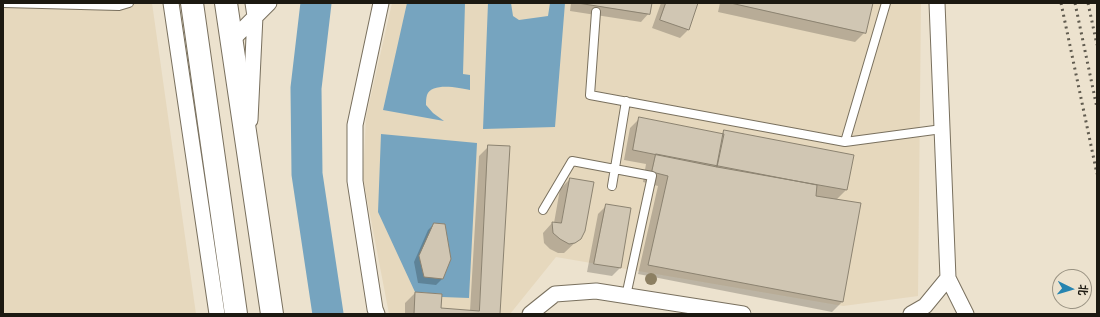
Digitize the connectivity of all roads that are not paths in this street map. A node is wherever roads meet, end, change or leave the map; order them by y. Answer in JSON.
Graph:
{"nodes":[{"id":1,"x":4,"y":3,"type":"edge"},
{"id":2,"x":129,"y":3,"type":"edge"},
{"id":3,"x":171,"y":3,"type":"edge"},
{"id":4,"x":192,"y":3,"type":"edge"},
{"id":5,"x":226,"y":3,"type":"edge"},
{"id":6,"x":269,"y":3,"type":"edge"},
{"id":7,"x":381,"y":3,"type":"edge"},
{"id":8,"x":886,"y":3,"type":"edge"},
{"id":9,"x":937,"y":3,"type":"edge"},
{"id":10,"x":254,"y":9,"type":"edge"},
{"id":11,"x":596,"y":12,"type":"dead end"},
{"id":12,"x":232,"y":40,"type":"junction"},
{"id":13,"x":626,"y":101,"type":"junction"},
{"id":14,"x":942,"y":129,"type":"junction"},
{"id":15,"x":844,"y":142,"type":"junction"},
{"id":16,"x":249,"y":157,"type":"junction"},
{"id":17,"x":615,"y":169,"type":"junction"},
{"id":18,"x":612,"y":186,"type":"dead end"},
{"id":19,"x":543,"y":210,"type":"dead end"},
{"id":20,"x":948,"y":278,"type":"junction"},
{"id":21,"x":626,"y":296,"type":"junction"},
{"id":22,"x":217,"y":314,"type":"edge"},
{"id":23,"x":236,"y":314,"type":"edge"},
{"id":24,"x":272,"y":314,"type":"edge"},
{"id":25,"x":377,"y":314,"type":"edge"},
{"id":26,"x":530,"y":314,"type":"edge"},
{"id":27,"x":743,"y":314,"type":"edge"},
{"id":28,"x":911,"y":314,"type":"edge"},
{"id":29,"x":966,"y":314,"type":"edge"}],
"edges":[{"from":1,"to":2,"type":"lane"},
{"from":3,"to":22,"type":"street"},
{"from":4,"to":23,"type":"highway"},
{"from":5,"to":12,"type":"highway"},
{"from":6,"to":10,"type":"street"},
{"from":7,"to":25,"type":"street"},
{"from":8,"to":15,"type":"lane"},
{"from":9,"to":14,"type":"street"},
{"from":10,"to":12,"type":"street"},
{"from":10,"to":16,"type":"street"},
{"from":11,"to":13,"type":"lane"},
{"from":12,"to":16,"type":"highway"},
{"from":13,"to":15,"type":"lane"},
{"from":13,"to":17,"type":"lane"},
{"from":14,"to":15,"type":"lane"},
{"from":14,"to":20,"type":"street"},
{"from":16,"to":24,"type":"highway"},
{"from":17,"to":18,"type":"lane"},
{"from":17,"to":19,"type":"lane"},
{"from":17,"to":21,"type":"lane"},
{"from":20,"to":28,"type":"street"},
{"from":20,"to":29,"type":"street"},
{"from":21,"to":26,"type":"street"},
{"from":21,"to":27,"type":"street"}]}
